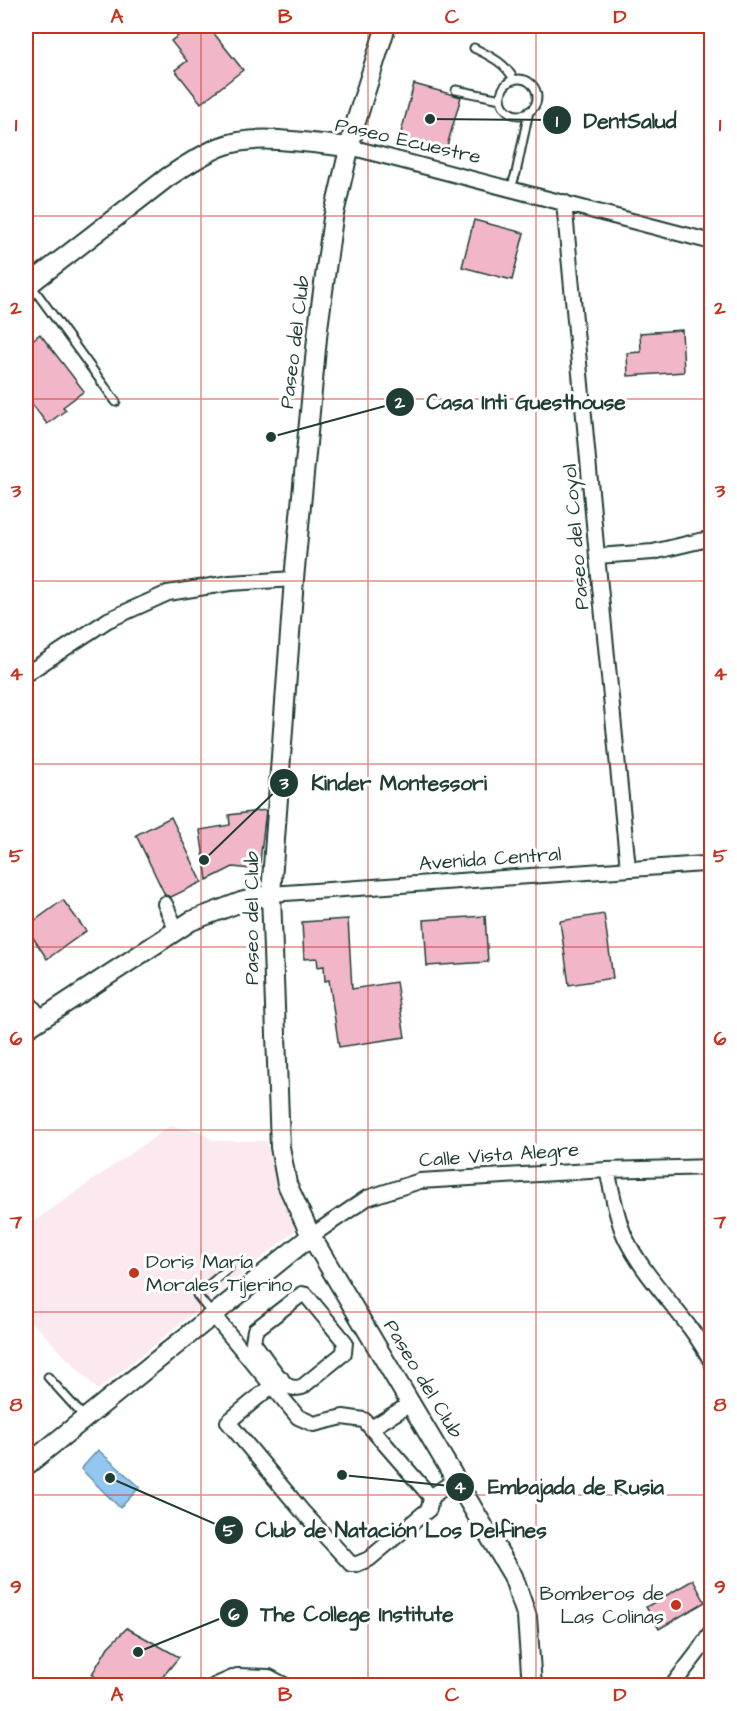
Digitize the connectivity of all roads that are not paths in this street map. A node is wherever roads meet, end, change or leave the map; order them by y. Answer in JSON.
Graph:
{"nodes":[{"id":1,"x":386,"y":26,"type":"edge"},
{"id":2,"x":474,"y":48,"type":"dead end"},
{"id":3,"x":514,"y":80,"type":"junction"},
{"id":4,"x":456,"y":90,"type":"dead end"},
{"id":5,"x":501,"y":99,"type":"junction"},
{"id":6,"x":529,"y":111,"type":"junction"},
{"id":7,"x":350,"y":147,"type":"junction"},
{"id":8,"x":511,"y":188,"type":"junction"},
{"id":9,"x":564,"y":202,"type":"junction"},
{"id":10,"x":711,"y":242,"type":"edge"},
{"id":11,"x":28,"y":285,"type":"edge"},
{"id":12,"x":116,"y":402,"type":"dead end"},
{"id":13,"x":711,"y":538,"type":"edge"},
{"id":14,"x":597,"y":556,"type":"junction"},
{"id":15,"x":294,"y":579,"type":"junction"},
{"id":16,"x":26,"y":674,"type":"edge"},
{"id":17,"x":711,"y":861,"type":"edge"},
{"id":18,"x":628,"y":868,"type":"junction"},
{"id":19,"x":271,"y":894,"type":"junction"},
{"id":20,"x":165,"y":904,"type":"dead end"},
{"id":21,"x":176,"y":930,"type":"junction"},
{"id":22,"x":26,"y":1006,"type":"edge"},
{"id":23,"x":42,"y":1019,"type":"junction"},
{"id":24,"x":26,"y":1029,"type":"edge"},
{"id":25,"x":711,"y":1167,"type":"edge"},
{"id":26,"x":607,"y":1170,"type":"junction"},
{"id":27,"x":311,"y":1236,"type":"junction"},
{"id":28,"x":229,"y":1268,"type":"dead end"},
{"id":29,"x":213,"y":1315,"type":"junction"},
{"id":30,"x":711,"y":1363,"type":"edge"},
{"id":31,"x":48,"y":1377,"type":"dead end"},
{"id":32,"x":276,"y":1381,"type":"junction"},
{"id":33,"x":412,"y":1403,"type":"junction"},
{"id":34,"x":85,"y":1419,"type":"junction"},
{"id":35,"x":370,"y":1428,"type":"junction"},
{"id":36,"x":26,"y":1466,"type":"edge"},
{"id":37,"x":456,"y":1479,"type":"junction"},
{"id":38,"x":431,"y":1497,"type":"junction"},
{"id":39,"x":711,"y":1630,"type":"edge"},
{"id":40,"x":705,"y":1653,"type":"edge"},
{"id":41,"x":214,"y":1686,"type":"edge"},
{"id":42,"x":286,"y":1686,"type":"edge"},
{"id":43,"x":532,"y":1686,"type":"edge"},
{"id":44,"x":672,"y":1686,"type":"edge"}],
"edges":[{"from":1,"to":7,"type":"street","name":"Paseo del Club"},
{"from":2,"to":3,"type":"lane"},
{"from":3,"to":5,"type":"lane"},
{"from":3,"to":6,"type":"lane"},
{"from":4,"to":5,"type":"lane"},
{"from":5,"to":6,"type":"lane"},
{"from":6,"to":8,"type":"lane"},
{"from":7,"to":8,"type":"street","name":"Paseo Ecuestre"},
{"from":7,"to":11,"type":"street","name":"Paseo Ecuestre"},
{"from":7,"to":15,"type":"street","name":"Paseo del Club"},
{"from":8,"to":9,"type":"street","name":"Paseo Ecuestre"},
{"from":9,"to":10,"type":"street","name":"Paseo Ecuestre"},
{"from":9,"to":14,"type":"street","name":"Paseo del Coyol"},
{"from":11,"to":12,"type":"lane"},
{"from":13,"to":14,"type":"street"},
{"from":14,"to":18,"type":"street","name":"Paseo del Coyol"},
{"from":15,"to":16,"type":"street"},
{"from":15,"to":19,"type":"street","name":"Paseo del Club"},
{"from":17,"to":18,"type":"street","name":"Avenida Central"},
{"from":18,"to":19,"type":"street","name":"Avenida Central"},
{"from":19,"to":21,"type":"street"},
{"from":19,"to":27,"type":"street","name":"Paseo del Club"},
{"from":20,"to":21,"type":"street"},
{"from":21,"to":23,"type":"street"},
{"from":22,"to":23,"type":"street"},
{"from":23,"to":24,"type":"street"},
{"from":25,"to":26,"type":"street","name":"Calle Vista Alegre"},
{"from":26,"to":27,"type":"street","name":"Calle Vista Alegre"},
{"from":26,"to":30,"type":"street"},
{"from":27,"to":29,"type":"street","name":"Calle Vista Alegre"},
{"from":27,"to":33,"type":"street","name":"Paseo del Club"},
{"from":28,"to":29,"type":"lane"},
{"from":29,"to":32,"type":"street"},
{"from":29,"to":34,"type":"street","name":"Calle Vista Alegre"},
{"from":31,"to":34,"type":"lane"},
{"from":32,"to":32,"type":"street"},
{"from":32,"to":35,"type":"street"},
{"from":32,"to":38,"type":"street"},
{"from":33,"to":35,"type":"street"},
{"from":33,"to":37,"type":"street","name":"Paseo del Club"},
{"from":34,"to":36,"type":"street","name":"Calle Vista Alegre"},
{"from":35,"to":38,"type":"street"},
{"from":37,"to":38,"type":"street"},
{"from":37,"to":43,"type":"street","name":"Paseo del Club"},
{"from":39,"to":40,"type":"street"},
{"from":40,"to":44,"type":"street"},
{"from":41,"to":42,"type":"street"}]}
